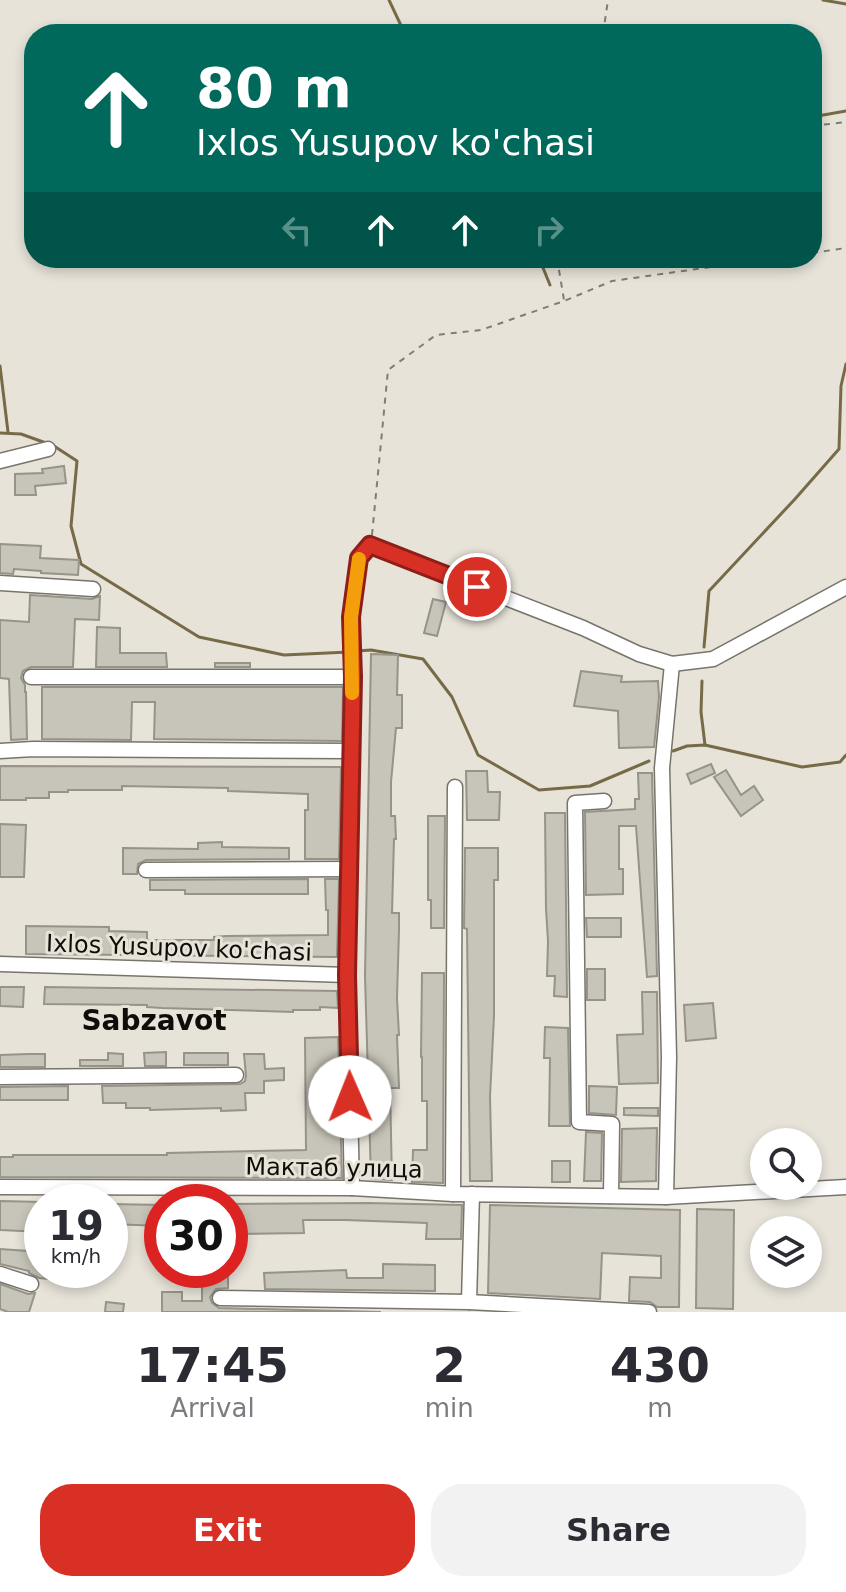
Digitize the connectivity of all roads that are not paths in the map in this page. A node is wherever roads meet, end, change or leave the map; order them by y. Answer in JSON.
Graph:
{"nodes":[{"id":1,"x":48,"y":449,"type":"dead end"},
{"id":2,"x":0,"y":461,"type":"edge"},
{"id":3,"x":0,"y":583,"type":"edge"},
{"id":4,"x":846,"y":587,"type":"edge"},
{"id":5,"x":93,"y":589,"type":"dead end"},
{"id":6,"x":672,"y":664,"type":"junction"},
{"id":7,"x":31,"y":677,"type":"dead end"},
{"id":8,"x":353,"y":677,"type":"junction"},
{"id":9,"x":0,"y":751,"type":"edge"},
{"id":10,"x":351,"y":751,"type":"junction"},
{"id":11,"x":455,"y":787,"type":"dead end"},
{"id":12,"x":604,"y":801,"type":"dead end"},
{"id":13,"x":349,"y":869,"type":"junction"},
{"id":14,"x":146,"y":870,"type":"dead end"},
{"id":15,"x":0,"y":964,"type":"edge"},
{"id":16,"x":347,"y":975,"type":"junction"},
{"id":17,"x":236,"y":1075,"type":"dead end"},
{"id":18,"x":0,"y":1077,"type":"edge"},
{"id":19,"x":0,"y":1187,"type":"edge"},
{"id":20,"x":846,"y":1187,"type":"edge"},
{"id":21,"x":352,"y":1188,"type":"junction"},
{"id":22,"x":453,"y":1194,"type":"junction"},
{"id":23,"x":472,"y":1194,"type":"junction"},
{"id":24,"x":611,"y":1196,"type":"junction"},
{"id":25,"x":666,"y":1197,"type":"junction"},
{"id":26,"x":0,"y":1274,"type":"edge"},
{"id":27,"x":24,"y":1282,"type":"edge"},
{"id":28,"x":220,"y":1298,"type":"dead end"},
{"id":29,"x":469,"y":1302,"type":"junction"},
{"id":30,"x":649,"y":1312,"type":"edge"}],
"edges":[{"from":1,"to":2,"type":"street"},
{"from":3,"to":5,"type":"street"},
{"from":4,"to":6,"type":"street"},
{"from":6,"to":8,"type":"street","name":"Ixlos Yusupov ko'chasi"},
{"from":6,"to":25,"type":"street"},
{"from":7,"to":8,"type":"street"},
{"from":8,"to":10,"type":"street","name":"Ixlos Yusupov ko'chasi"},
{"from":9,"to":10,"type":"street"},
{"from":10,"to":13,"type":"street","name":"Ixlos Yusupov ko'chasi"},
{"from":11,"to":22,"type":"street"},
{"from":12,"to":24,"type":"street"},
{"from":13,"to":14,"type":"street"},
{"from":13,"to":16,"type":"street","name":"Ixlos Yusupov ko'chasi"},
{"from":15,"to":16,"type":"street","name":"Ixlos Yusupov ko'chasi"},
{"from":16,"to":21,"type":"street"},
{"from":17,"to":18,"type":"street"},
{"from":19,"to":21,"type":"street","name":"Мактаб улица"},
{"from":20,"to":25,"type":"street","name":"Мактаб улица"},
{"from":21,"to":22,"type":"street","name":"Мактаб улица"},
{"from":22,"to":23,"type":"street","name":"Мактаб улица"},
{"from":23,"to":24,"type":"street","name":"Мактаб улица"},
{"from":23,"to":29,"type":"street"},
{"from":24,"to":25,"type":"street","name":"Мактаб улица"},
{"from":26,"to":27,"type":"street"},
{"from":28,"to":29,"type":"street"},
{"from":29,"to":30,"type":"street"}]}
